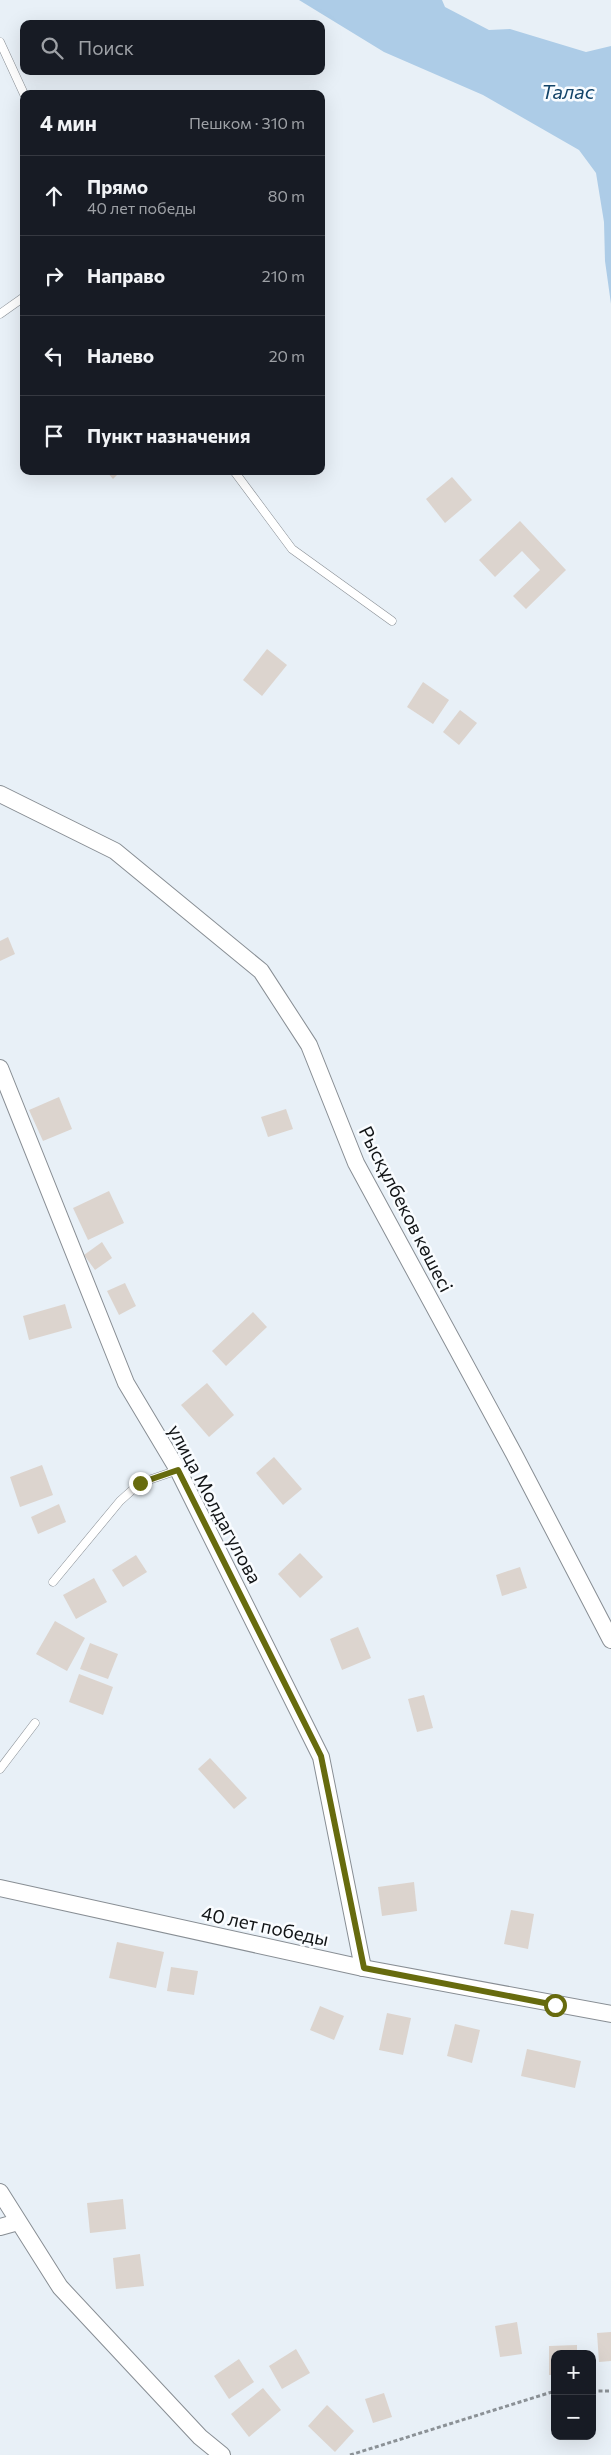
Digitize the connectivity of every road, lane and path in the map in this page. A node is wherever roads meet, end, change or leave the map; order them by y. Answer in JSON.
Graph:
{"nodes":[{"id":1,"x":0,"y":42,"type":"edge"},
{"id":2,"x":22,"y":90,"type":"edge"},
{"id":3,"x":20,"y":300,"type":"edge"},
{"id":4,"x":0,"y":314,"type":"edge"},
{"id":5,"x":237,"y":475,"type":"edge"},
{"id":6,"x":392,"y":621,"type":"dead end"},
{"id":7,"x":0,"y":794,"type":"edge"},
{"id":8,"x":0,"y":1068,"type":"edge"},
{"id":9,"x":178,"y":1470,"type":"junction"},
{"id":10,"x":54,"y":1582,"type":"dead end"},
{"id":11,"x":611,"y":1640,"type":"edge"},
{"id":12,"x":35,"y":1723,"type":"dead end"},
{"id":13,"x":0,"y":1769,"type":"edge"},
{"id":14,"x":0,"y":1888,"type":"edge"},
{"id":15,"x":364,"y":1968,"type":"junction"},
{"id":16,"x":610,"y":2013,"type":"edge"},
{"id":17,"x":0,"y":2192,"type":"edge"},
{"id":18,"x":18,"y":2222,"type":"junction"},
{"id":19,"x":0,"y":2227,"type":"edge"},
{"id":20,"x":596,"y":2391,"type":"edge"},
{"id":21,"x":611,"y":2391,"type":"edge"},
{"id":22,"x":551,"y":2392,"type":"edge"},
{"id":23,"x":222,"y":2455,"type":"edge"},
{"id":24,"x":350,"y":2455,"type":"edge"}],
"edges":[{"from":1,"to":2,"type":"lane"},
{"from":3,"to":4,"type":"lane"},
{"from":5,"to":6,"type":"lane"},
{"from":7,"to":11,"type":"street","name":"Рысқұлбеков көшесі"},
{"from":8,"to":9,"type":"street","name":"улица Молдагулова"},
{"from":9,"to":10,"type":"lane"},
{"from":9,"to":15,"type":"street","name":"улица Молдагулова"},
{"from":12,"to":13,"type":"lane"},
{"from":14,"to":15,"type":"street","name":"40 лет победы"},
{"from":15,"to":16,"type":"street","name":"40 лет победы"},
{"from":17,"to":18,"type":"street"},
{"from":18,"to":19,"type":"street"},
{"from":18,"to":23,"type":"street"},
{"from":20,"to":21,"type":"path"},
{"from":22,"to":24,"type":"path"}]}
